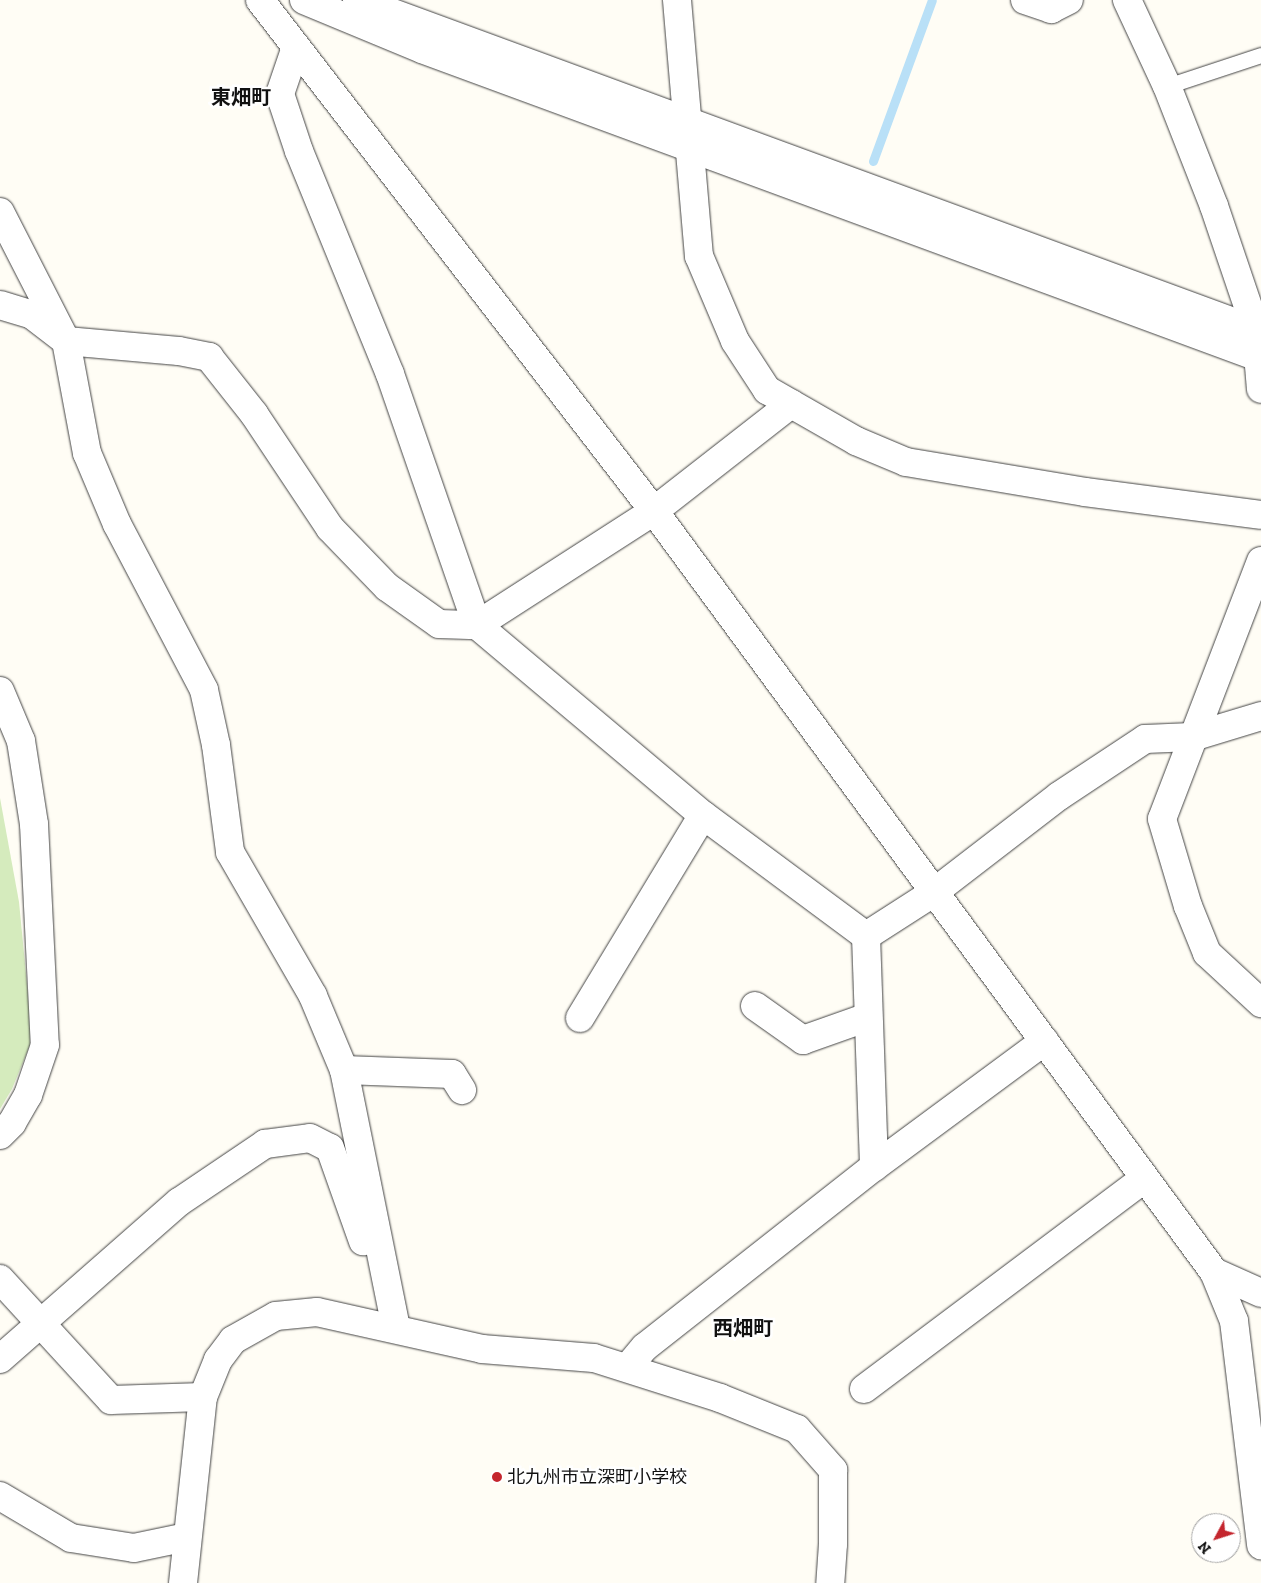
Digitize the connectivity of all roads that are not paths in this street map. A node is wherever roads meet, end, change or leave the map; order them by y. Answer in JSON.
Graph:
{"nodes":[{"id":1,"x":260,"y":0,"type":"edge"},
{"id":2,"x":304,"y":0,"type":"edge"},
{"id":3,"x":357,"y":0,"type":"edge"},
{"id":4,"x":677,"y":0,"type":"edge"},
{"id":5,"x":1025,"y":0,"type":"edge"},
{"id":6,"x":1068,"y":0,"type":"edge"},
{"id":7,"x":1127,"y":0,"type":"edge"},
{"id":8,"x":296,"y":46,"type":"junction"},
{"id":9,"x":1261,"y":55,"type":"edge"},
{"id":10,"x":1167,"y":86,"type":"junction"},
{"id":11,"x":691,"y":136,"type":"junction"},
{"id":12,"x":0,"y":212,"type":"edge"},
{"id":13,"x":0,"y":305,"type":"edge"},
{"id":14,"x":66,"y":341,"type":"junction"},
{"id":15,"x":1259,"y":344,"type":"edge"},
{"id":16,"x":1261,"y":389,"type":"edge"},
{"id":17,"x":791,"y":404,"type":"junction"},
{"id":18,"x":654,"y":511,"type":"junction"},
{"id":19,"x":1261,"y":515,"type":"edge"},
{"id":20,"x":1261,"y":561,"type":"edge"},
{"id":21,"x":477,"y":625,"type":"junction"},
{"id":22,"x":0,"y":691,"type":"edge"},
{"id":23,"x":1261,"y":716,"type":"edge"},
{"id":24,"x":1192,"y":737,"type":"junction"},
{"id":25,"x":703,"y":814,"type":"junction"},
{"id":26,"x":933,"y":894,"type":"junction"},
{"id":27,"x":866,"y":936,"type":"junction"},
{"id":28,"x":1261,"y":1003,"type":"edge"},
{"id":29,"x":755,"y":1006,"type":"dead end"},
{"id":30,"x":868,"y":1017,"type":"junction"},
{"id":31,"x":580,"y":1018,"type":"dead end"},
{"id":32,"x":1044,"y":1041,"type":"junction"},
{"id":33,"x":344,"y":1070,"type":"junction"},
{"id":34,"x":462,"y":1090,"type":"dead end"},
{"id":35,"x":0,"y":1135,"type":"edge"},
{"id":36,"x":874,"y":1167,"type":"junction"},
{"id":37,"x":1145,"y":1178,"type":"junction"},
{"id":38,"x":383,"y":1272,"type":"junction"},
{"id":39,"x":1214,"y":1272,"type":"junction"},
{"id":40,"x":0,"y":1279,"type":"edge"},
{"id":41,"x":1261,"y":1293,"type":"edge"},
{"id":42,"x":38,"y":1323,"type":"junction"},
{"id":43,"x":396,"y":1327,"type":"junction"},
{"id":44,"x":0,"y":1358,"type":"edge"},
{"id":45,"x":628,"y":1367,"type":"junction"},
{"id":46,"x":864,"y":1389,"type":"dead end"},
{"id":47,"x":203,"y":1396,"type":"junction"},
{"id":48,"x":0,"y":1496,"type":"edge"},
{"id":49,"x":187,"y":1538,"type":"junction"},
{"id":50,"x":1261,"y":1545,"type":"edge"},
{"id":51,"x":183,"y":1583,"type":"edge"},
{"id":52,"x":830,"y":1583,"type":"edge"}],
"edges":[{"from":1,"to":8,"type":"street"},
{"from":2,"to":11,"type":"street"},
{"from":3,"to":11,"type":"street"},
{"from":4,"to":11,"type":"street"},
{"from":5,"to":6,"type":"street"},
{"from":7,"to":10,"type":"street"},
{"from":8,"to":18,"type":"street"},
{"from":8,"to":21,"type":"street"},
{"from":9,"to":10,"type":"lane"},
{"from":10,"to":15,"type":"street"},
{"from":11,"to":15,"type":"street"},
{"from":11,"to":17,"type":"street"},
{"from":12,"to":14,"type":"street"},
{"from":13,"to":14,"type":"street"},
{"from":14,"to":21,"type":"street"},
{"from":14,"to":33,"type":"street"},
{"from":15,"to":16,"type":"street"},
{"from":17,"to":18,"type":"street"},
{"from":17,"to":19,"type":"street"},
{"from":18,"to":21,"type":"street"},
{"from":18,"to":26,"type":"street"},
{"from":20,"to":24,"type":"street"},
{"from":21,"to":25,"type":"street"},
{"from":22,"to":35,"type":"street"},
{"from":23,"to":24,"type":"street"},
{"from":24,"to":26,"type":"street"},
{"from":24,"to":28,"type":"street"},
{"from":25,"to":27,"type":"street"},
{"from":25,"to":31,"type":"street"},
{"from":26,"to":27,"type":"street"},
{"from":26,"to":32,"type":"street"},
{"from":27,"to":30,"type":"street"},
{"from":29,"to":30,"type":"street"},
{"from":30,"to":36,"type":"street"},
{"from":32,"to":36,"type":"street"},
{"from":32,"to":37,"type":"street"},
{"from":33,"to":34,"type":"street"},
{"from":33,"to":38,"type":"street"},
{"from":36,"to":45,"type":"street"},
{"from":37,"to":39,"type":"street"},
{"from":37,"to":46,"type":"street"},
{"from":38,"to":42,"type":"street"},
{"from":38,"to":43,"type":"street"},
{"from":39,"to":41,"type":"street"},
{"from":39,"to":50,"type":"street"},
{"from":40,"to":42,"type":"street"},
{"from":42,"to":44,"type":"street"},
{"from":42,"to":47,"type":"street"},
{"from":43,"to":45,"type":"street"},
{"from":43,"to":47,"type":"street"},
{"from":45,"to":52,"type":"street"},
{"from":47,"to":49,"type":"street"},
{"from":48,"to":49,"type":"street"},
{"from":49,"to":51,"type":"street"}]}
